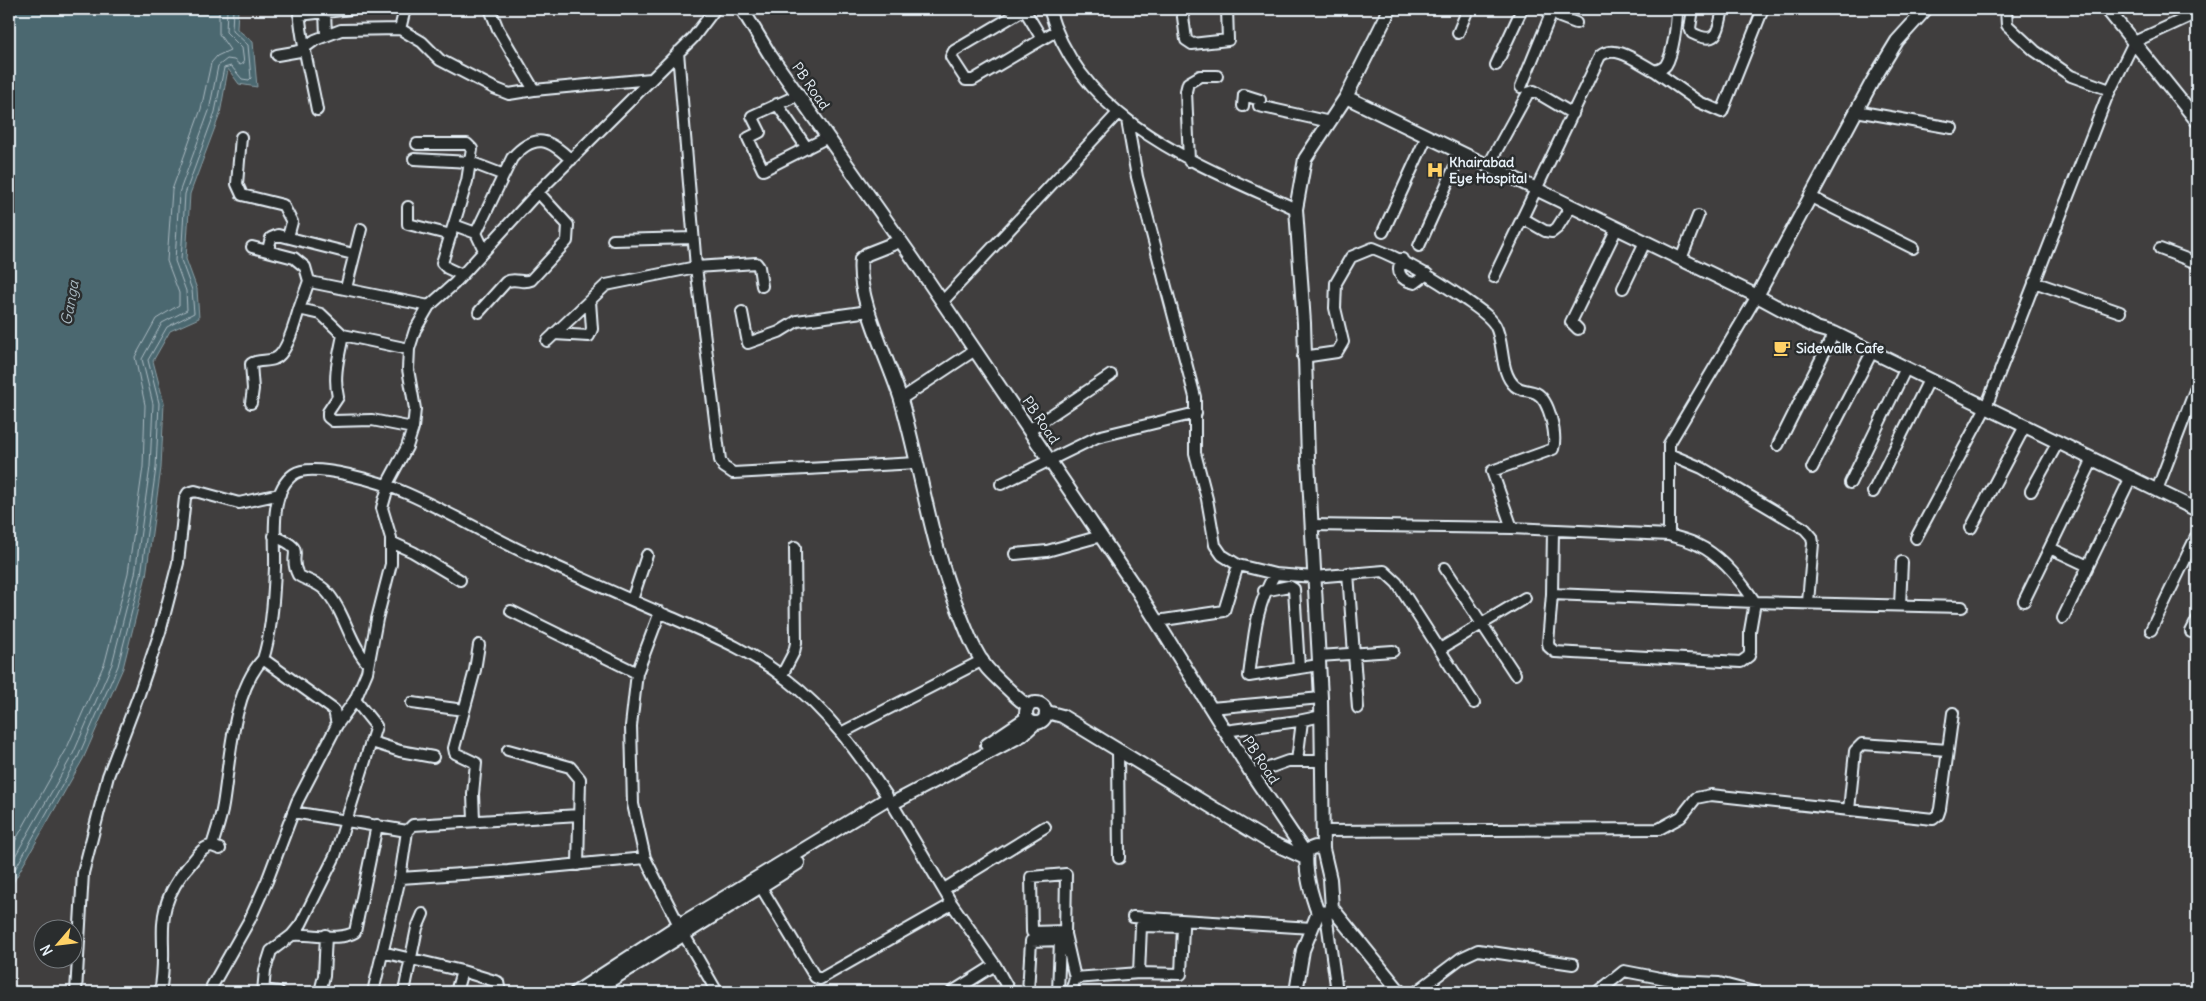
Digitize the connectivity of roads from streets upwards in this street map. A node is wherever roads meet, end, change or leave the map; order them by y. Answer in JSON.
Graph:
{"nodes":[{"id":1,"x":351,"y":9,"type":"edge"},
{"id":2,"x":405,"y":9,"type":"edge"},
{"id":3,"x":490,"y":9,"type":"edge"},
{"id":4,"x":716,"y":9,"type":"edge"},
{"id":5,"x":742,"y":9,"type":"edge"},
{"id":6,"x":1025,"y":9,"type":"edge"},
{"id":7,"x":1049,"y":9,"type":"edge"},
{"id":8,"x":1182,"y":9,"type":"edge"},
{"id":9,"x":1227,"y":9,"type":"edge"},
{"id":10,"x":1390,"y":9,"type":"edge"},
{"id":11,"x":1468,"y":9,"type":"edge"},
{"id":12,"x":1522,"y":9,"type":"edge"},
{"id":13,"x":1553,"y":9,"type":"edge"},
{"id":14,"x":1677,"y":9,"type":"edge"},
{"id":15,"x":1693,"y":9,"type":"edge"},
{"id":16,"x":1723,"y":9,"type":"edge"},
{"id":17,"x":1763,"y":9,"type":"edge"},
{"id":18,"x":1926,"y":9,"type":"edge"},
{"id":19,"x":2006,"y":9,"type":"edge"},
{"id":20,"x":2107,"y":9,"type":"edge"},
{"id":21,"x":299,"y":12,"type":"edge"},
{"id":22,"x":325,"y":12,"type":"junction"},
{"id":23,"x":2197,"y":13,"type":"edge"},
{"id":24,"x":1576,"y":23,"type":"dead end"},
{"id":25,"x":400,"y":29,"type":"junction"},
{"id":26,"x":1056,"y":31,"type":"junction"},
{"id":27,"x":1458,"y":33,"type":"dead end"},
{"id":28,"x":326,"y":35,"type":"junction"},
{"id":29,"x":1042,"y":39,"type":"junction"},
{"id":30,"x":2134,"y":42,"type":"junction"},
{"id":31,"x":306,"y":47,"type":"junction"},
{"id":32,"x":678,"y":52,"type":"junction"},
{"id":33,"x":277,"y":54,"type":"dead end"},
{"id":34,"x":1496,"y":65,"type":"dead end"},
{"id":35,"x":1655,"y":71,"type":"junction"},
{"id":36,"x":1218,"y":76,"type":"dead end"},
{"id":37,"x":651,"y":79,"type":"junction"},
{"id":38,"x":1521,"y":87,"type":"dead end"},
{"id":39,"x":534,"y":90,"type":"junction"},
{"id":40,"x":2110,"y":90,"type":"junction"},
{"id":41,"x":798,"y":95,"type":"junction"},
{"id":42,"x":1346,"y":97,"type":"junction"},
{"id":43,"x":777,"y":104,"type":"junction"},
{"id":44,"x":1243,"y":106,"type":"dead end"},
{"id":45,"x":317,"y":110,"type":"dead end"},
{"id":46,"x":1856,"y":112,"type":"junction"},
{"id":47,"x":1118,"y":114,"type":"junction"},
{"id":48,"x":1573,"y":114,"type":"junction"},
{"id":49,"x":1127,"y":120,"type":"junction"},
{"id":50,"x":2197,"y":121,"type":"edge"},
{"id":51,"x":1330,"y":122,"type":"junction"},
{"id":52,"x":1952,"y":128,"type":"dead end"},
{"id":53,"x":1427,"y":136,"type":"junction"},
{"id":54,"x":241,"y":137,"type":"dead end"},
{"id":55,"x":828,"y":137,"type":"junction"},
{"id":56,"x":417,"y":144,"type":"dead end"},
{"id":57,"x":807,"y":148,"type":"junction"},
{"id":58,"x":1461,"y":153,"type":"junction"},
{"id":59,"x":414,"y":159,"type":"dead end"},
{"id":60,"x":571,"y":160,"type":"junction"},
{"id":61,"x":1189,"y":161,"type":"junction"},
{"id":62,"x":470,"y":162,"type":"junction"},
{"id":63,"x":1488,"y":166,"type":"junction"},
{"id":64,"x":504,"y":175,"type":"junction"},
{"id":65,"x":1536,"y":189,"type":"junction"},
{"id":66,"x":538,"y":192,"type":"junction"},
{"id":67,"x":1810,"y":197,"type":"junction"},
{"id":68,"x":1570,"y":206,"type":"junction"},
{"id":69,"x":408,"y":207,"type":"dead end"},
{"id":70,"x":1296,"y":209,"type":"junction"},
{"id":71,"x":1698,"y":216,"type":"dead end"},
{"id":72,"x":1522,"y":218,"type":"junction"},
{"id":73,"x":1617,"y":228,"type":"junction"},
{"id":74,"x":361,"y":229,"type":"dead end"},
{"id":75,"x":453,"y":230,"type":"junction"},
{"id":76,"x":1383,"y":232,"type":"dead end"},
{"id":77,"x":476,"y":233,"type":"junction"},
{"id":78,"x":288,"y":237,"type":"junction"},
{"id":79,"x":693,"y":238,"type":"junction"},
{"id":80,"x":613,"y":240,"type":"dead end"},
{"id":81,"x":900,"y":241,"type":"junction"},
{"id":82,"x":1645,"y":242,"type":"junction"},
{"id":83,"x":1418,"y":246,"type":"dead end"},
{"id":84,"x":252,"y":247,"type":"dead end"},
{"id":85,"x":1913,"y":248,"type":"dead end"},
{"id":86,"x":2160,"y":249,"type":"dead end"},
{"id":87,"x":268,"y":250,"type":"junction"},
{"id":88,"x":484,"y":250,"type":"junction"},
{"id":89,"x":353,"y":254,"type":"junction"},
{"id":90,"x":1402,"y":259,"type":"junction"},
{"id":91,"x":1681,"y":259,"type":"junction"},
{"id":92,"x":2197,"y":264,"type":"edge"},
{"id":93,"x":696,"y":267,"type":"junction"},
{"id":94,"x":1427,"y":274,"type":"junction"},
{"id":95,"x":462,"y":275,"type":"junction"},
{"id":96,"x":1494,"y":277,"type":"dead end"},
{"id":97,"x":309,"y":281,"type":"junction"},
{"id":98,"x":2034,"y":282,"type":"junction"},
{"id":99,"x":762,"y":286,"type":"dead end"},
{"id":100,"x":346,"y":288,"type":"junction"},
{"id":101,"x":1623,"y":288,"type":"dead end"},
{"id":102,"x":1757,"y":296,"type":"junction"},
{"id":103,"x":590,"y":301,"type":"junction"},
{"id":104,"x":942,"y":302,"type":"junction"},
{"id":105,"x":429,"y":306,"type":"junction"},
{"id":106,"x":299,"y":309,"type":"junction"},
{"id":107,"x":869,"y":311,"type":"junction"},
{"id":108,"x":479,"y":312,"type":"dead end"},
{"id":109,"x":742,"y":312,"type":"dead end"},
{"id":110,"x":2120,"y":312,"type":"dead end"},
{"id":111,"x":1578,"y":329,"type":"dead end"},
{"id":112,"x":1834,"y":333,"type":"junction"},
{"id":113,"x":343,"y":335,"type":"junction"},
{"id":114,"x":409,"y":349,"type":"junction"},
{"id":115,"x":975,"y":350,"type":"junction"},
{"id":116,"x":1872,"y":352,"type":"junction"},
{"id":117,"x":1303,"y":357,"type":"junction"},
{"id":118,"x":1906,"y":368,"type":"junction"},
{"id":119,"x":1110,"y":375,"type":"dead end"},
{"id":120,"x":1929,"y":380,"type":"junction"},
{"id":121,"x":2197,"y":385,"type":"edge"},
{"id":122,"x":900,"y":399,"type":"junction"},
{"id":123,"x":251,"y":403,"type":"dead end"},
{"id":124,"x":1986,"y":407,"type":"junction"},
{"id":125,"x":1196,"y":413,"type":"junction"},
{"id":126,"x":2025,"y":426,"type":"junction"},
{"id":127,"x":413,"y":428,"type":"junction"},
{"id":128,"x":1030,"y":430,"type":"junction"},
{"id":129,"x":2058,"y":442,"type":"junction"},
{"id":130,"x":1778,"y":445,"type":"dead end"},
{"id":131,"x":1669,"y":454,"type":"junction"},
{"id":132,"x":2093,"y":459,"type":"junction"},
{"id":133,"x":1050,"y":460,"type":"junction"},
{"id":134,"x":918,"y":463,"type":"junction"},
{"id":135,"x":1812,"y":468,"type":"dead end"},
{"id":136,"x":2130,"y":477,"type":"junction"},
{"id":137,"x":1000,"y":484,"type":"dead end"},
{"id":138,"x":1850,"y":484,"type":"dead end"},
{"id":139,"x":387,"y":487,"type":"junction"},
{"id":140,"x":2157,"y":490,"type":"junction"},
{"id":141,"x":2031,"y":491,"type":"dead end"},
{"id":142,"x":1873,"y":492,"type":"dead end"},
{"id":143,"x":280,"y":494,"type":"junction"},
{"id":144,"x":2197,"y":510,"type":"edge"},
{"id":145,"x":1312,"y":525,"type":"junction"},
{"id":146,"x":1512,"y":528,"type":"junction"},
{"id":147,"x":1971,"y":528,"type":"dead end"},
{"id":148,"x":1553,"y":531,"type":"junction"},
{"id":149,"x":1669,"y":535,"type":"junction"},
{"id":150,"x":2197,"y":535,"type":"edge"},
{"id":151,"x":274,"y":536,"type":"junction"},
{"id":152,"x":1101,"y":536,"type":"junction"},
{"id":153,"x":1916,"y":538,"type":"dead end"},
{"id":154,"x":392,"y":542,"type":"junction"},
{"id":155,"x":795,"y":547,"type":"dead end"},
{"id":156,"x":2050,"y":548,"type":"junction"},
{"id":157,"x":1015,"y":554,"type":"dead end"},
{"id":158,"x":647,"y":555,"type":"dead end"},
{"id":159,"x":1902,"y":562,"type":"dead end"},
{"id":160,"x":1238,"y":565,"type":"junction"},
{"id":161,"x":2088,"y":566,"type":"junction"},
{"id":162,"x":1446,"y":568,"type":"dead end"},
{"id":163,"x":1348,"y":573,"type":"junction"},
{"id":164,"x":1275,"y":574,"type":"junction"},
{"id":165,"x":1314,"y":577,"type":"junction"},
{"id":166,"x":460,"y":580,"type":"dead end"},
{"id":167,"x":1264,"y":591,"type":"junction"},
{"id":168,"x":1552,"y":594,"type":"junction"},
{"id":169,"x":1525,"y":598,"type":"dead end"},
{"id":170,"x":632,"y":600,"type":"junction"},
{"id":171,"x":2024,"y":600,"type":"dead end"},
{"id":172,"x":1755,"y":602,"type":"junction"},
{"id":173,"x":1808,"y":602,"type":"junction"},
{"id":174,"x":1900,"y":605,"type":"junction"},
{"id":175,"x":1962,"y":607,"type":"dead end"},
{"id":176,"x":511,"y":611,"type":"dead end"},
{"id":177,"x":660,"y":612,"type":"junction"},
{"id":178,"x":2063,"y":618,"type":"dead end"},
{"id":179,"x":2197,"y":620,"type":"edge"},
{"id":180,"x":1157,"y":621,"type":"junction"},
{"id":181,"x":1482,"y":624,"type":"junction"},
{"id":182,"x":2151,"y":630,"type":"dead end"},
{"id":183,"x":2191,"y":632,"type":"dead end"},
{"id":184,"x":479,"y":645,"type":"dead end"},
{"id":185,"x":1440,"y":649,"type":"junction"},
{"id":186,"x":1393,"y":651,"type":"dead end"},
{"id":187,"x":1354,"y":654,"type":"junction"},
{"id":188,"x":263,"y":660,"type":"junction"},
{"id":189,"x":982,"y":660,"type":"junction"},
{"id":190,"x":1319,"y":661,"type":"junction"},
{"id":191,"x":368,"y":664,"type":"junction"},
{"id":192,"x":1300,"y":668,"type":"junction"},
{"id":193,"x":637,"y":673,"type":"junction"},
{"id":194,"x":1514,"y":674,"type":"dead end"},
{"id":195,"x":782,"y":676,"type":"junction"},
{"id":196,"x":1321,"y":698,"type":"junction"},
{"id":197,"x":355,"y":700,"type":"junction"},
{"id":198,"x":1474,"y":702,"type":"dead end"},
{"id":199,"x":412,"y":703,"type":"dead end"},
{"id":200,"x":1211,"y":708,"type":"junction"},
{"id":201,"x":1358,"y":708,"type":"dead end"},
{"id":202,"x":464,"y":710,"type":"junction"},
{"id":203,"x":1047,"y":712,"type":"junction"},
{"id":204,"x":1953,"y":713,"type":"dead end"},
{"id":205,"x":1030,"y":716,"type":"junction"},
{"id":206,"x":1322,"y":716,"type":"junction"},
{"id":207,"x":1302,"y":720,"type":"junction"},
{"id":208,"x":337,"y":726,"type":"junction"},
{"id":209,"x":1225,"y":731,"type":"junction"},
{"id":210,"x":841,"y":732,"type":"junction"},
{"id":211,"x":372,"y":742,"type":"junction"},
{"id":212,"x":508,"y":750,"type":"dead end"},
{"id":213,"x":1118,"y":750,"type":"junction"},
{"id":214,"x":1948,"y":750,"type":"junction"},
{"id":215,"x":433,"y":757,"type":"dead end"},
{"id":216,"x":1297,"y":761,"type":"junction"},
{"id":217,"x":1323,"y":761,"type":"junction"},
{"id":218,"x":1252,"y":774,"type":"junction"},
{"id":219,"x":890,"y":801,"type":"junction"},
{"id":220,"x":1849,"y":810,"type":"junction"},
{"id":221,"x":293,"y":812,"type":"junction"},
{"id":222,"x":579,"y":815,"type":"junction"},
{"id":223,"x":345,"y":820,"type":"junction"},
{"id":224,"x":474,"y":820,"type":"junction"},
{"id":225,"x":377,"y":825,"type":"junction"},
{"id":226,"x":1045,"y":827,"type":"dead end"},
{"id":227,"x":1324,"y":831,"type":"junction"},
{"id":228,"x":407,"y":832,"type":"junction"},
{"id":229,"x":1323,"y":849,"type":"junction"},
{"id":230,"x":1306,"y":856,"type":"junction"},
{"id":231,"x":645,"y":858,"type":"junction"},
{"id":232,"x":1120,"y":858,"type":"dead end"},
{"id":233,"x":578,"y":865,"type":"junction"},
{"id":234,"x":400,"y":878,"type":"junction"},
{"id":235,"x":761,"y":887,"type":"junction"},
{"id":236,"x":944,"y":889,"type":"junction"},
{"id":237,"x":952,"y":904,"type":"junction"},
{"id":238,"x":1325,"y":912,"type":"junction"},
{"id":239,"x":423,"y":914,"type":"dead end"},
{"id":240,"x":1133,"y":917,"type":"dead end"},
{"id":241,"x":1312,"y":928,"type":"junction"},
{"id":242,"x":681,"y":929,"type":"junction"},
{"id":243,"x":1066,"y":931,"type":"junction"},
{"id":244,"x":292,"y":935,"type":"junction"},
{"id":245,"x":326,"y":935,"type":"junction"},
{"id":246,"x":382,"y":952,"type":"junction"},
{"id":247,"x":413,"y":958,"type":"junction"},
{"id":248,"x":1573,"y":964,"type":"dead end"},
{"id":249,"x":995,"y":965,"type":"junction"},
{"id":250,"x":462,"y":971,"type":"junction"},
{"id":251,"x":1138,"y":973,"type":"junction"},
{"id":252,"x":1074,"y":978,"type":"junction"},
{"id":253,"x":1718,"y":988,"type":"edge"},
{"id":254,"x":262,"y":991,"type":"edge"},
{"id":255,"x":714,"y":991,"type":"edge"},
{"id":256,"x":76,"y":992,"type":"edge"},
{"id":257,"x":160,"y":992,"type":"edge"},
{"id":258,"x":211,"y":992,"type":"edge"},
{"id":259,"x":279,"y":992,"type":"edge"},
{"id":260,"x":320,"y":992,"type":"edge"},
{"id":261,"x":373,"y":992,"type":"edge"},
{"id":262,"x":404,"y":992,"type":"edge"},
{"id":263,"x":456,"y":992,"type":"edge"},
{"id":264,"x":500,"y":992,"type":"edge"},
{"id":265,"x":576,"y":992,"type":"edge"},
{"id":266,"x":592,"y":992,"type":"edge"},
{"id":267,"x":952,"y":992,"type":"edge"},
{"id":268,"x":1010,"y":992,"type":"edge"},
{"id":269,"x":1028,"y":992,"type":"edge"},
{"id":270,"x":1058,"y":992,"type":"edge"},
{"id":271,"x":1071,"y":992,"type":"edge"},
{"id":272,"x":1296,"y":992,"type":"edge"},
{"id":273,"x":1337,"y":992,"type":"edge"},
{"id":274,"x":1400,"y":992,"type":"edge"},
{"id":275,"x":1416,"y":992,"type":"edge"},
{"id":276,"x":1598,"y":992,"type":"edge"},
{"id":277,"x":1754,"y":992,"type":"edge"}],
"edges":[{"from":1,"to":22,"type":"street"},
{"from":2,"to":25,"type":"street"},
{"from":3,"to":39,"type":"street"},
{"from":4,"to":32,"type":"street"},
{"from":5,"to":41,"type":"street","name":"PB Road"},
{"from":6,"to":29,"type":"street"},
{"from":6,"to":29,"type":"street"},
{"from":7,"to":26,"type":"street"},
{"from":8,"to":9,"type":"street"},
{"from":10,"to":42,"type":"street"},
{"from":11,"to":27,"type":"street"},
{"from":12,"to":34,"type":"street"},
{"from":13,"to":24,"type":"street"},
{"from":13,"to":38,"type":"street"},
{"from":14,"to":35,"type":"street"},
{"from":15,"to":16,"type":"street"},
{"from":17,"to":35,"type":"street"},
{"from":18,"to":46,"type":"street"},
{"from":19,"to":40,"type":"street"},
{"from":20,"to":30,"type":"street"},
{"from":21,"to":22,"type":"street"},
{"from":21,"to":31,"type":"street"},
{"from":22,"to":28,"type":"street"},
{"from":23,"to":30,"type":"street"},
{"from":25,"to":28,"type":"street"},
{"from":25,"to":39,"type":"street"},
{"from":26,"to":29,"type":"street"},
{"from":26,"to":47,"type":"street"},
{"from":28,"to":31,"type":"street"},
{"from":30,"to":40,"type":"street"},
{"from":30,"to":50,"type":"street"},
{"from":31,"to":33,"type":"street"},
{"from":31,"to":45,"type":"street"},
{"from":32,"to":37,"type":"street"},
{"from":32,"to":79,"type":"street"},
{"from":35,"to":48,"type":"street"},
{"from":36,"to":61,"type":"street"},
{"from":37,"to":39,"type":"street"},
{"from":37,"to":60,"type":"street"},
{"from":40,"to":98,"type":"street"},
{"from":41,"to":43,"type":"street"},
{"from":41,"to":55,"type":"street","name":"PB Road"},
{"from":42,"to":51,"type":"street"},
{"from":42,"to":53,"type":"street"},
{"from":43,"to":57,"type":"street"},
{"from":43,"to":57,"type":"street"},
{"from":44,"to":51,"type":"street"},
{"from":46,"to":52,"type":"street"},
{"from":46,"to":67,"type":"street"},
{"from":47,"to":49,"type":"street"},
{"from":47,"to":104,"type":"street"},
{"from":48,"to":63,"type":"street"},
{"from":48,"to":65,"type":"street"},
{"from":49,"to":61,"type":"street"},
{"from":49,"to":125,"type":"street"},
{"from":51,"to":70,"type":"street"},
{"from":53,"to":58,"type":"street"},
{"from":53,"to":76,"type":"street"},
{"from":54,"to":78,"type":"street"},
{"from":55,"to":57,"type":"street"},
{"from":55,"to":81,"type":"street","name":"PB Road"},
{"from":56,"to":62,"type":"street"},
{"from":58,"to":63,"type":"street"},
{"from":58,"to":83,"type":"street"},
{"from":59,"to":62,"type":"street"},
{"from":60,"to":64,"type":"street"},
{"from":60,"to":66,"type":"street"},
{"from":61,"to":70,"type":"street"},
{"from":62,"to":64,"type":"street"},
{"from":62,"to":75,"type":"street"},
{"from":63,"to":65,"type":"street"},
{"from":64,"to":77,"type":"street"},
{"from":65,"to":68,"type":"street"},
{"from":65,"to":72,"type":"street"},
{"from":66,"to":88,"type":"street"},
{"from":66,"to":108,"type":"street"},
{"from":67,"to":85,"type":"street"},
{"from":67,"to":102,"type":"street"},
{"from":68,"to":72,"type":"street"},
{"from":68,"to":73,"type":"street"},
{"from":69,"to":75,"type":"street"},
{"from":70,"to":117,"type":"street"},
{"from":71,"to":91,"type":"street"},
{"from":72,"to":96,"type":"street"},
{"from":73,"to":82,"type":"street"},
{"from":73,"to":111,"type":"street"},
{"from":74,"to":89,"type":"street"},
{"from":75,"to":77,"type":"street"},
{"from":75,"to":95,"type":"street"},
{"from":77,"to":88,"type":"street"},
{"from":78,"to":87,"type":"street"},
{"from":78,"to":89,"type":"street"},
{"from":79,"to":80,"type":"street"},
{"from":79,"to":93,"type":"street"},
{"from":81,"to":104,"type":"street","name":"PB Road"},
{"from":81,"to":107,"type":"street"},
{"from":82,"to":91,"type":"street"},
{"from":82,"to":101,"type":"street"},
{"from":84,"to":87,"type":"street"},
{"from":86,"to":92,"type":"street"},
{"from":87,"to":97,"type":"street"},
{"from":88,"to":95,"type":"street"},
{"from":89,"to":100,"type":"street"},
{"from":90,"to":94,"type":"street"},
{"from":90,"to":94,"type":"street"},
{"from":90,"to":117,"type":"street"},
{"from":91,"to":102,"type":"street"},
{"from":93,"to":99,"type":"street"},
{"from":93,"to":103,"type":"street"},
{"from":93,"to":134,"type":"street"},
{"from":94,"to":146,"type":"street"},
{"from":95,"to":105,"type":"street"},
{"from":97,"to":100,"type":"street"},
{"from":97,"to":106,"type":"street"},
{"from":98,"to":110,"type":"street"},
{"from":98,"to":124,"type":"street"},
{"from":100,"to":105,"type":"street"},
{"from":102,"to":112,"type":"street"},
{"from":102,"to":131,"type":"street"},
{"from":103,"to":103,"type":"street"},
{"from":104,"to":115,"type":"street","name":"PB Road"},
{"from":105,"to":114,"type":"street"},
{"from":106,"to":113,"type":"street"},
{"from":106,"to":123,"type":"street"},
{"from":107,"to":109,"type":"street"},
{"from":107,"to":122,"type":"street"},
{"from":112,"to":116,"type":"street"},
{"from":112,"to":130,"type":"street"},
{"from":113,"to":114,"type":"street"},
{"from":113,"to":127,"type":"street"},
{"from":114,"to":127,"type":"street"},
{"from":115,"to":122,"type":"street"},
{"from":115,"to":128,"type":"street","name":"PB Road"},
{"from":116,"to":118,"type":"street"},
{"from":116,"to":135,"type":"street"},
{"from":117,"to":145,"type":"street"},
{"from":118,"to":120,"type":"street"},
{"from":118,"to":138,"type":"street"},
{"from":119,"to":128,"type":"street"},
{"from":120,"to":124,"type":"street"},
{"from":120,"to":142,"type":"street"},
{"from":121,"to":140,"type":"street"},
{"from":122,"to":134,"type":"street"},
{"from":124,"to":126,"type":"street"},
{"from":124,"to":153,"type":"street"},
{"from":125,"to":133,"type":"street"},
{"from":125,"to":160,"type":"street"},
{"from":126,"to":129,"type":"street"},
{"from":126,"to":147,"type":"street"},
{"from":127,"to":139,"type":"street"},
{"from":128,"to":133,"type":"street","name":"PB Road"},
{"from":129,"to":132,"type":"street"},
{"from":129,"to":141,"type":"street"},
{"from":131,"to":149,"type":"street"},
{"from":131,"to":173,"type":"street"},
{"from":132,"to":136,"type":"street"},
{"from":132,"to":156,"type":"street"},
{"from":133,"to":137,"type":"street"},
{"from":133,"to":152,"type":"street","name":"PB Road"},
{"from":134,"to":189,"type":"street"},
{"from":136,"to":140,"type":"street"},
{"from":136,"to":161,"type":"street"},
{"from":139,"to":143,"type":"street"},
{"from":139,"to":154,"type":"street"},
{"from":139,"to":170,"type":"street"},
{"from":140,"to":144,"type":"street"},
{"from":143,"to":151,"type":"street"},
{"from":143,"to":256,"type":"street"},
{"from":145,"to":146,"type":"street"},
{"from":145,"to":165,"type":"street"},
{"from":146,"to":148,"type":"street"},
{"from":148,"to":149,"type":"street"},
{"from":148,"to":168,"type":"street"},
{"from":149,"to":172,"type":"street"},
{"from":150,"to":182,"type":"street"},
{"from":151,"to":188,"type":"street"},
{"from":151,"to":191,"type":"street"},
{"from":152,"to":157,"type":"street"},
{"from":152,"to":180,"type":"street","name":"PB Road"},
{"from":154,"to":166,"type":"street"},
{"from":154,"to":191,"type":"street"},
{"from":155,"to":195,"type":"street"},
{"from":156,"to":161,"type":"street"},
{"from":156,"to":171,"type":"street"},
{"from":158,"to":170,"type":"street"},
{"from":159,"to":174,"type":"street"},
{"from":160,"to":164,"type":"street"},
{"from":160,"to":180,"type":"street"},
{"from":161,"to":178,"type":"street"},
{"from":162,"to":181,"type":"street"},
{"from":163,"to":165,"type":"street"},
{"from":163,"to":185,"type":"street"},
{"from":163,"to":187,"type":"street"},
{"from":164,"to":165,"type":"street"},
{"from":164,"to":167,"type":"street"},
{"from":165,"to":190,"type":"street"},
{"from":167,"to":192,"type":"street"},
{"from":167,"to":192,"type":"street"},
{"from":168,"to":172,"type":"street"},
{"from":168,"to":172,"type":"street"},
{"from":169,"to":181,"type":"street"},
{"from":170,"to":177,"type":"street"},
{"from":172,"to":173,"type":"street"},
{"from":173,"to":174,"type":"street"},
{"from":174,"to":175,"type":"street"},
{"from":176,"to":193,"type":"street"},
{"from":177,"to":193,"type":"street"},
{"from":177,"to":195,"type":"street"},
{"from":179,"to":183,"type":"street"},
{"from":180,"to":200,"type":"street","name":"PB Road"},
{"from":181,"to":185,"type":"street"},
{"from":181,"to":194,"type":"street"},
{"from":184,"to":202,"type":"street"},
{"from":185,"to":198,"type":"street"},
{"from":186,"to":187,"type":"street"},
{"from":187,"to":190,"type":"street"},
{"from":187,"to":201,"type":"street"},
{"from":188,"to":208,"type":"street"},
{"from":188,"to":257,"type":"street"},
{"from":189,"to":205,"type":"street"},
{"from":189,"to":210,"type":"street"},
{"from":190,"to":192,"type":"street"},
{"from":190,"to":196,"type":"street"},
{"from":191,"to":197,"type":"street"},
{"from":193,"to":231,"type":"street"},
{"from":195,"to":210,"type":"street"},
{"from":196,"to":200,"type":"street"},
{"from":196,"to":206,"type":"street"},
{"from":197,"to":208,"type":"street"},
{"from":197,"to":211,"type":"street"},
{"from":199,"to":202,"type":"street"},
{"from":200,"to":209,"type":"street","name":"PB Road"},
{"from":202,"to":224,"type":"street"},
{"from":203,"to":205,"type":"street"},
{"from":203,"to":205,"type":"street"},
{"from":203,"to":213,"type":"street"},
{"from":204,"to":214,"type":"street"},
{"from":205,"to":219,"type":"street"},
{"from":206,"to":207,"type":"street"},
{"from":206,"to":217,"type":"street"},
{"from":207,"to":209,"type":"street"},
{"from":207,"to":216,"type":"street"},
{"from":208,"to":221,"type":"street"},
{"from":209,"to":218,"type":"street","name":"PB Road"},
{"from":210,"to":219,"type":"street"},
{"from":211,"to":215,"type":"street"},
{"from":211,"to":223,"type":"street"},
{"from":212,"to":222,"type":"street"},
{"from":213,"to":230,"type":"street"},
{"from":213,"to":232,"type":"street"},
{"from":214,"to":220,"type":"street"},
{"from":214,"to":220,"type":"street"},
{"from":216,"to":217,"type":"street"},
{"from":216,"to":218,"type":"street"},
{"from":217,"to":227,"type":"street"},
{"from":218,"to":230,"type":"street","name":"PB Road"},
{"from":219,"to":235,"type":"street"},
{"from":219,"to":236,"type":"street"},
{"from":219,"to":242,"type":"street"},
{"from":220,"to":227,"type":"street"},
{"from":221,"to":223,"type":"street"},
{"from":221,"to":258,"type":"street"},
{"from":222,"to":224,"type":"street"},
{"from":222,"to":233,"type":"street"},
{"from":223,"to":225,"type":"street"},
{"from":223,"to":244,"type":"street"},
{"from":224,"to":228,"type":"street"},
{"from":225,"to":228,"type":"street"},
{"from":225,"to":245,"type":"street"},
{"from":226,"to":236,"type":"street"},
{"from":227,"to":229,"type":"street"},
{"from":228,"to":234,"type":"street"},
{"from":229,"to":230,"type":"street"},
{"from":229,"to":238,"type":"street"},
{"from":230,"to":238,"type":"street"},
{"from":231,"to":233,"type":"street"},
{"from":231,"to":242,"type":"street"},
{"from":233,"to":234,"type":"street"},
{"from":234,"to":246,"type":"street"},
{"from":235,"to":237,"type":"street"},
{"from":235,"to":242,"type":"street"},
{"from":236,"to":237,"type":"street"},
{"from":237,"to":249,"type":"street"},
{"from":238,"to":241,"type":"street"},
{"from":238,"to":273,"type":"street"},
{"from":238,"to":274,"type":"street"},
{"from":239,"to":247,"type":"street"},
{"from":240,"to":241,"type":"street"},
{"from":241,"to":272,"type":"street"},
{"from":242,"to":255,"type":"street"},
{"from":242,"to":265,"type":"street"},
{"from":242,"to":266,"type":"street"},
{"from":243,"to":243,"type":"street"},
{"from":243,"to":252,"type":"street"},
{"from":244,"to":245,"type":"street"},
{"from":244,"to":254,"type":"street"},
{"from":245,"to":260,"type":"street"},
{"from":246,"to":247,"type":"street"},
{"from":246,"to":261,"type":"street"},
{"from":247,"to":250,"type":"street"},
{"from":247,"to":262,"type":"street"},
{"from":248,"to":275,"type":"street"},
{"from":249,"to":267,"type":"street"},
{"from":249,"to":268,"type":"street"},
{"from":250,"to":263,"type":"street"},
{"from":250,"to":264,"type":"street"},
{"from":251,"to":251,"type":"street"},
{"from":251,"to":252,"type":"street"},
{"from":252,"to":271,"type":"street"},
{"from":253,"to":276,"type":"street"},
{"from":253,"to":277,"type":"street"},
{"from":254,"to":259,"type":"street"},
{"from":269,"to":270,"type":"street"}]}
